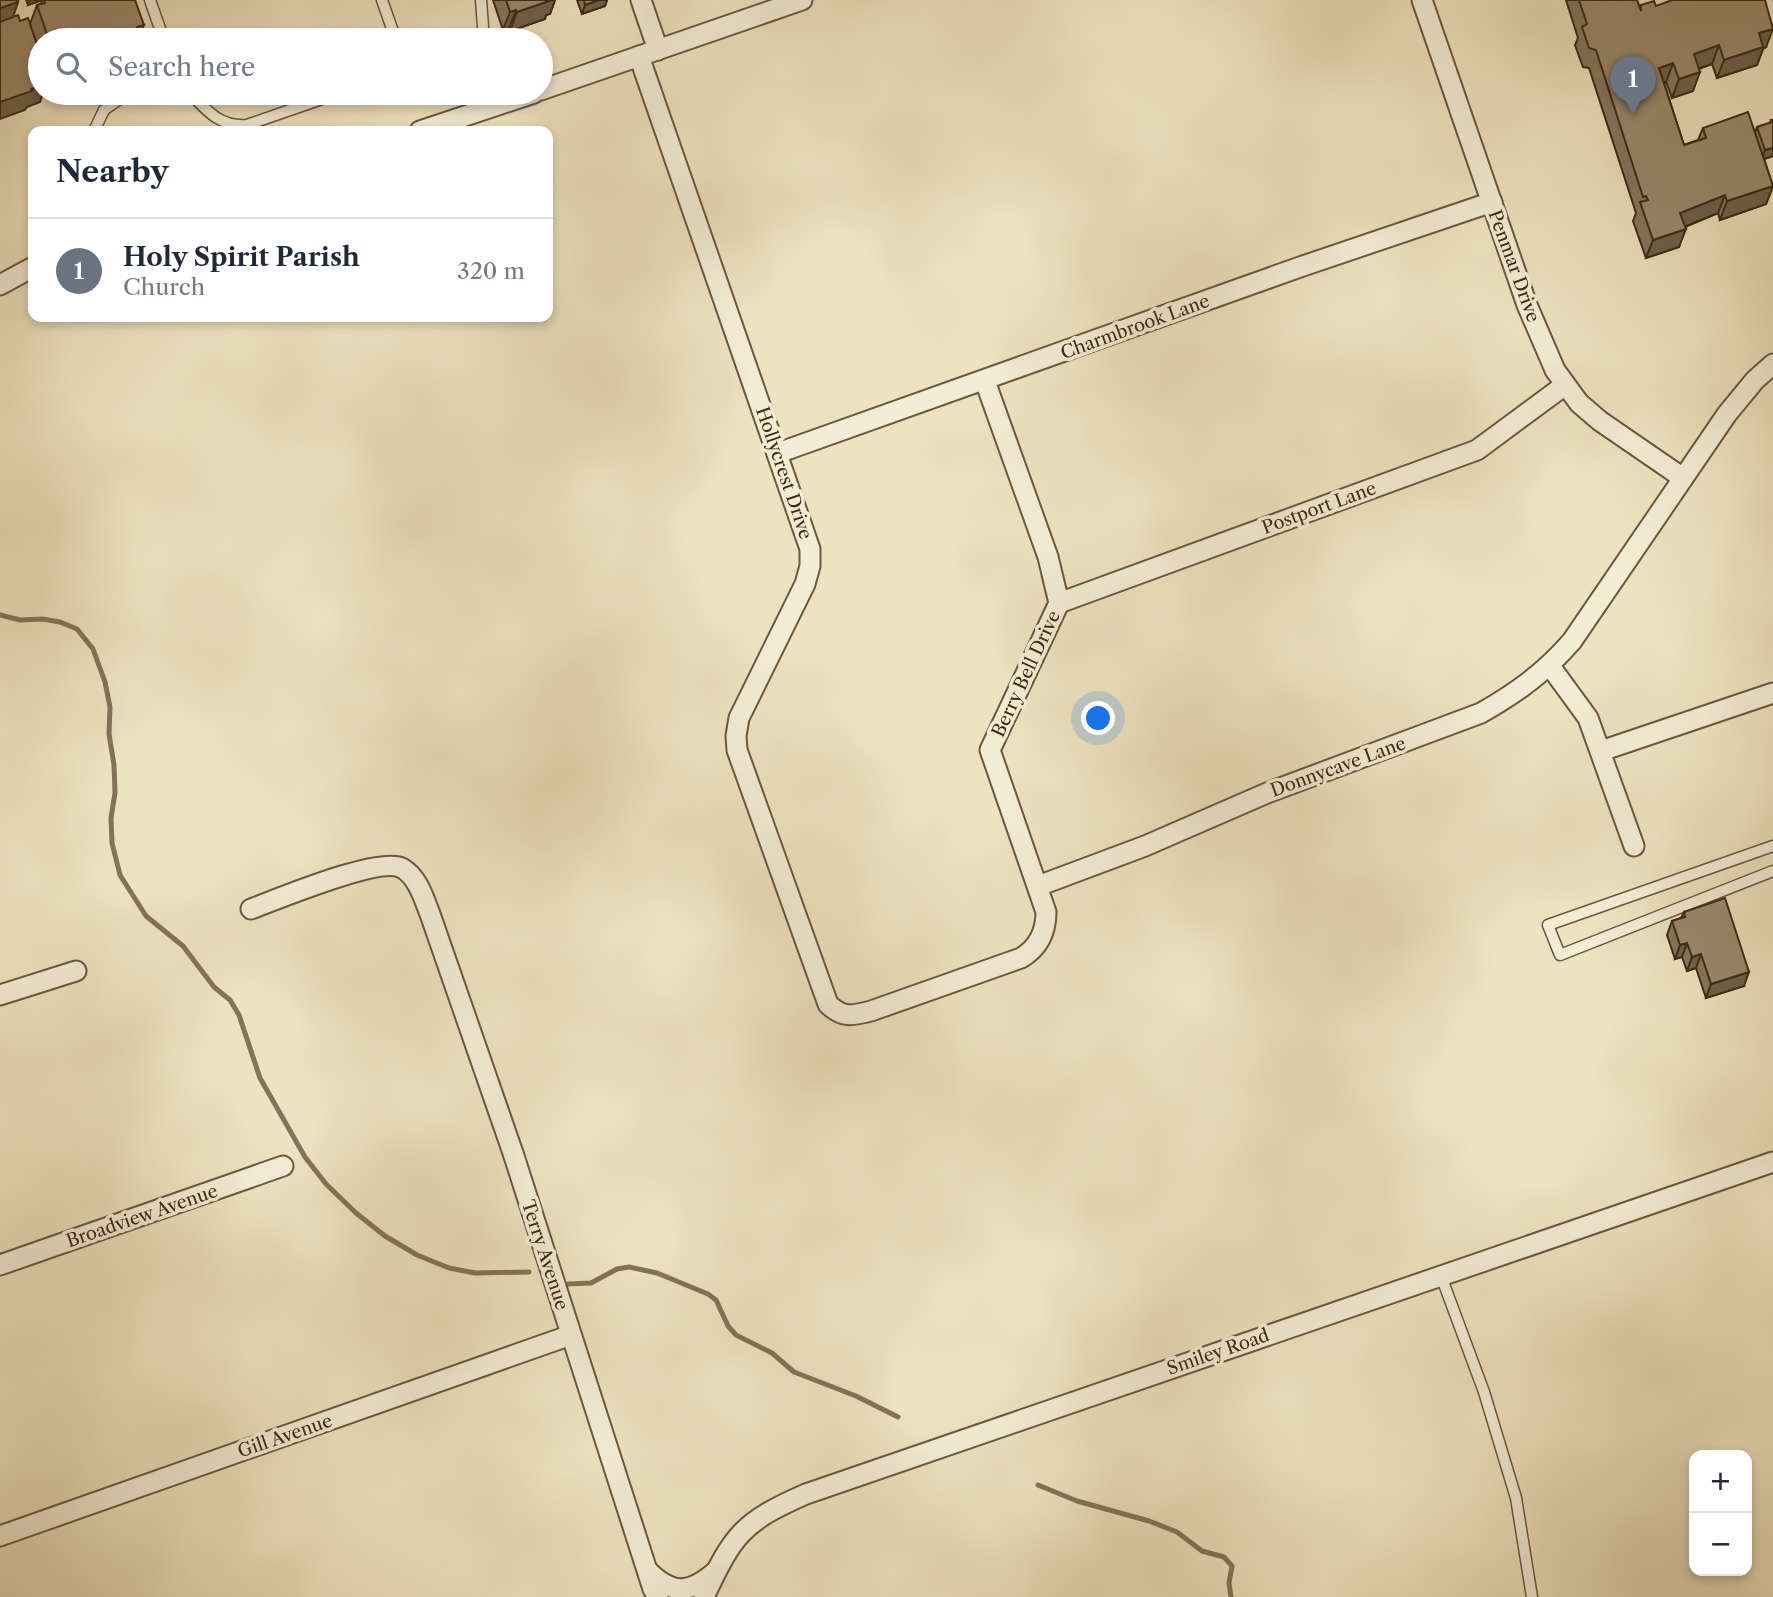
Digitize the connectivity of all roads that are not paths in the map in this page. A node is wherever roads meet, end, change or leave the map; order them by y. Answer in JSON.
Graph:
{"nodes":[{"id":1,"x":150,"y":0,"type":"edge"},
{"id":2,"x":382,"y":0,"type":"edge"},
{"id":3,"x":481,"y":0,"type":"edge"},
{"id":4,"x":641,"y":0,"type":"edge"},
{"id":5,"x":802,"y":0,"type":"edge"},
{"id":6,"x":1422,"y":0,"type":"edge"},
{"id":7,"x":1767,"y":0,"type":"edge"},
{"id":8,"x":1773,"y":18,"type":"edge"},
{"id":9,"x":159,"y":28,"type":"edge"},
{"id":10,"x":392,"y":28,"type":"edge"},
{"id":11,"x":483,"y":28,"type":"edge"},
{"id":12,"x":649,"y":53,"type":"junction"},
{"id":13,"x":553,"y":86,"type":"edge"},
{"id":14,"x":111,"y":105,"type":"edge"},
{"id":15,"x":202,"y":105,"type":"edge"},
{"id":16,"x":304,"y":105,"type":"edge"},
{"id":17,"x":484,"y":105,"type":"edge"},
{"id":18,"x":97,"y":126,"type":"edge"},
{"id":19,"x":235,"y":126,"type":"edge"},
{"id":20,"x":235,"y":126,"type":"edge"},
{"id":21,"x":432,"y":126,"type":"edge"},
{"id":22,"x":1492,"y":202,"type":"junction"},
{"id":23,"x":28,"y":270,"type":"edge"},
{"id":24,"x":0,"y":285,"type":"edge"},
{"id":25,"x":1773,"y":364,"type":"edge"},
{"id":26,"x":985,"y":381,"type":"junction"},
{"id":27,"x":1564,"y":385,"type":"junction"},
{"id":28,"x":778,"y":453,"type":"junction"},
{"id":29,"x":1683,"y":478,"type":"junction"},
{"id":30,"x":1059,"y":603,"type":"junction"},
{"id":31,"x":1550,"y":666,"type":"junction"},
{"id":32,"x":1773,"y":693,"type":"edge"},
{"id":33,"x":1601,"y":751,"type":"junction"},
{"id":34,"x":1634,"y":846,"type":"dead end"},
{"id":35,"x":1773,"y":846,"type":"edge"},
{"id":36,"x":1773,"y":871,"type":"edge"},
{"id":37,"x":1038,"y":886,"type":"junction"},
{"id":38,"x":251,"y":909,"type":"dead end"},
{"id":39,"x":76,"y":971,"type":"dead end"},
{"id":40,"x":0,"y":995,"type":"edge"},
{"id":41,"x":1773,"y":1162,"type":"edge"},
{"id":42,"x":283,"y":1166,"type":"dead end"},
{"id":43,"x":0,"y":1265,"type":"edge"},
{"id":44,"x":1441,"y":1276,"type":"junction"},
{"id":45,"x":571,"y":1335,"type":"junction"},
{"id":46,"x":0,"y":1536,"type":"edge"},
{"id":47,"x":647,"y":1571,"type":"junction"},
{"id":48,"x":716,"y":1572,"type":"junction"},
{"id":49,"x":658,"y":1597,"type":"edge"},
{"id":50,"x":704,"y":1597,"type":"edge"},
{"id":51,"x":1532,"y":1597,"type":"edge"}],
"edges":[{"from":1,"to":9,"type":"lane"},
{"from":2,"to":10,"type":"lane"},
{"from":3,"to":11,"type":"lane"},
{"from":4,"to":12,"type":"street","name":"Hollycrest Drive"},
{"from":5,"to":12,"type":"street"},
{"from":6,"to":22,"type":"street","name":"Penmar Drive"},
{"from":7,"to":8,"type":"lane"},
{"from":12,"to":13,"type":"street"},
{"from":12,"to":28,"type":"street","name":"Hollycrest Drive"},
{"from":14,"to":18,"type":"lane"},
{"from":15,"to":19,"type":"lane"},
{"from":16,"to":20,"type":"lane"},
{"from":17,"to":21,"type":"street"},
{"from":22,"to":26,"type":"street","name":"Charmbrook Lane"},
{"from":22,"to":27,"type":"street","name":"Penmar Drive"},
{"from":23,"to":24,"type":"street"},
{"from":25,"to":29,"type":"street","name":"Donnycave Lane"},
{"from":26,"to":28,"type":"street","name":"Charmbrook Lane"},
{"from":26,"to":30,"type":"street","name":"Berry Bell Drive"},
{"from":27,"to":29,"type":"street","name":"Penmar Drive"},
{"from":27,"to":30,"type":"street","name":"Postport Lane"},
{"from":28,"to":37,"type":"street","name":"Hollycrest Drive"},
{"from":29,"to":31,"type":"street","name":"Donnycave Lane"},
{"from":30,"to":37,"type":"street","name":"Berry Bell Drive"},
{"from":31,"to":33,"type":"street"},
{"from":31,"to":37,"type":"street","name":"Donnycave Lane"},
{"from":32,"to":33,"type":"street"},
{"from":33,"to":34,"type":"street"},
{"from":35,"to":36,"type":"lane"},
{"from":38,"to":45,"type":"street","name":"Terry Avenue"},
{"from":39,"to":40,"type":"street"},
{"from":41,"to":44,"type":"street","name":"Smiley Road"},
{"from":42,"to":43,"type":"street","name":"Broadview Avenue"},
{"from":44,"to":48,"type":"street","name":"Smiley Road"},
{"from":44,"to":51,"type":"lane"},
{"from":45,"to":46,"type":"street","name":"Gill Avenue"},
{"from":45,"to":47,"type":"street","name":"Terry Avenue"},
{"from":47,"to":48,"type":"street"},
{"from":47,"to":49,"type":"street","name":"Terry Avenue"},
{"from":48,"to":50,"type":"street","name":"Smiley Road"}]}
